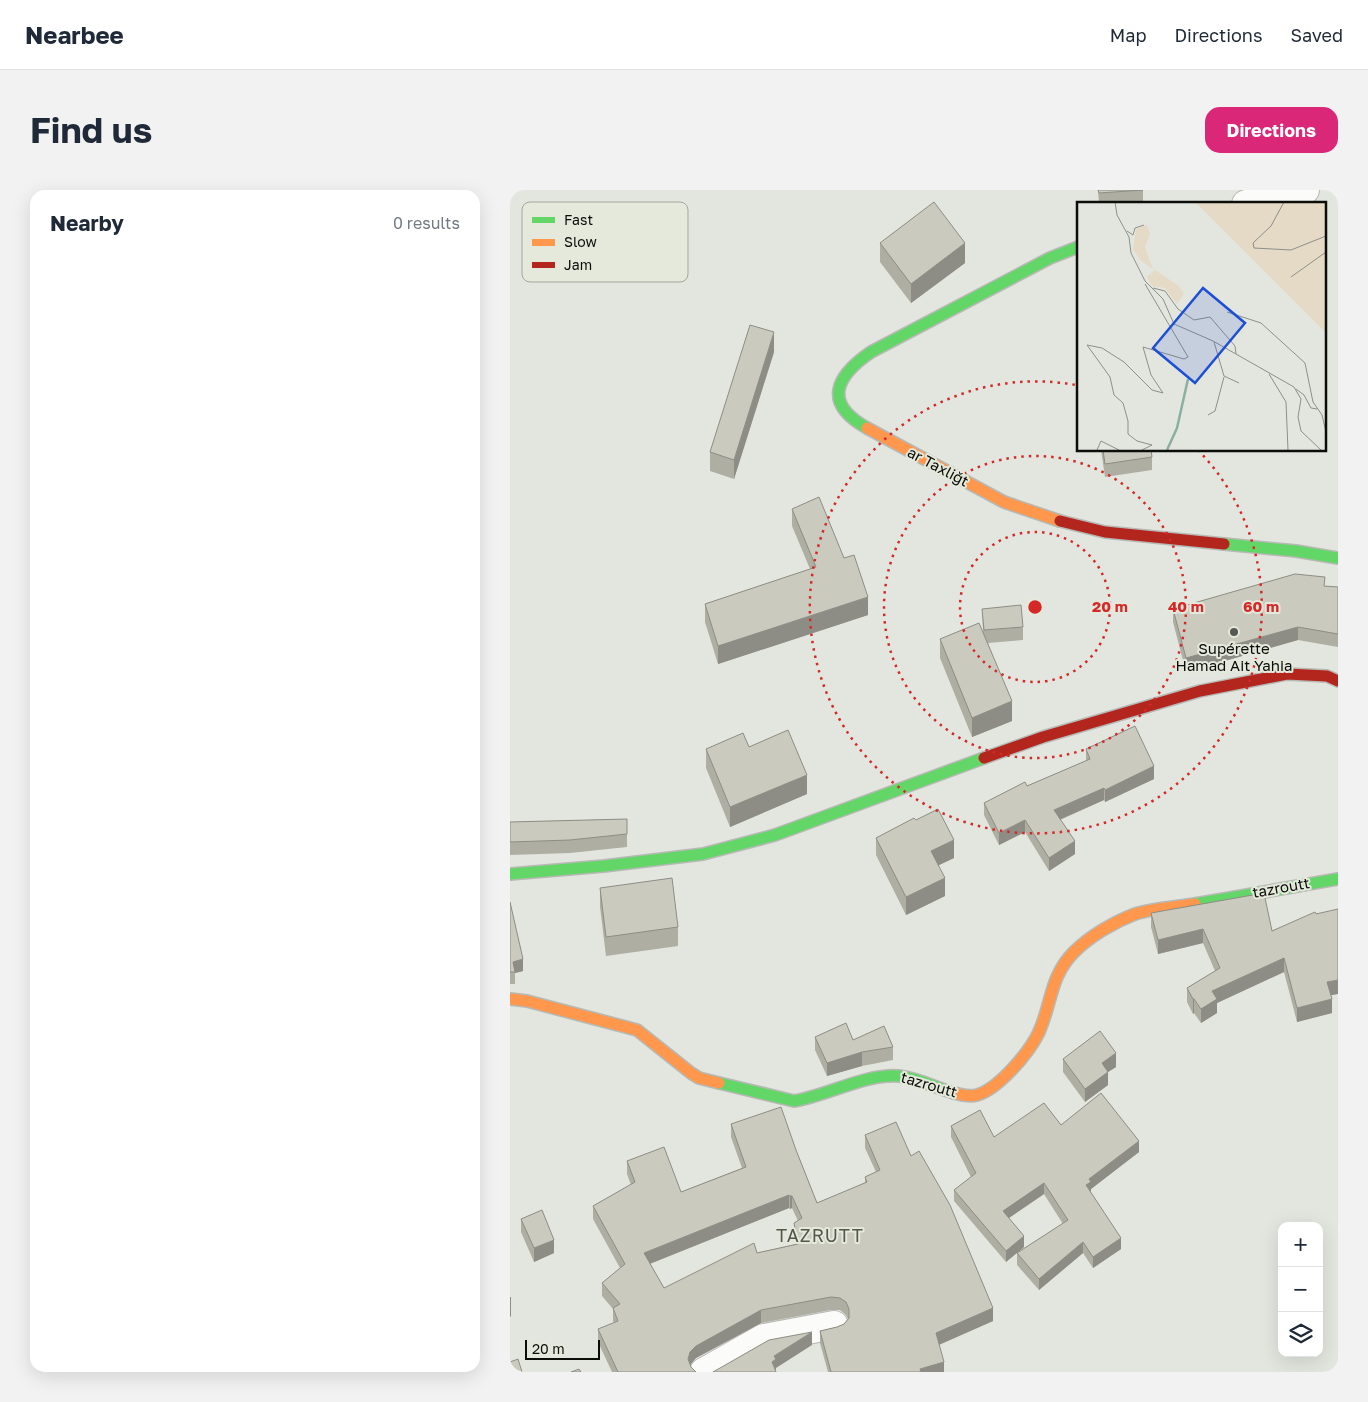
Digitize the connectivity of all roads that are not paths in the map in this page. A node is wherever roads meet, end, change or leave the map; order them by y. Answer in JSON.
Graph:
{"nodes":[{"id":1,"x":1305,"y":190,"type":"edge"},
{"id":2,"x":1254,"y":202,"type":"edge"},
{"id":3,"x":1077,"y":247,"type":"edge"},
{"id":4,"x":1338,"y":558,"type":"edge"},
{"id":5,"x":1338,"y":681,"type":"edge"},
{"id":6,"x":510,"y":874,"type":"edge"},
{"id":7,"x":1338,"y":879,"type":"edge"},
{"id":8,"x":510,"y":999,"type":"edge"},
{"id":9,"x":834,"y":1325,"type":"dead end"},
{"id":10,"x":704,"y":1372,"type":"edge"}],
"edges":[{"from":1,"to":2,"type":"street"},
{"from":3,"to":4,"type":"street","name":"ar Taxliǧt"},
{"from":5,"to":6,"type":"street"},
{"from":7,"to":8,"type":"street","name":"tazroutt"},
{"from":9,"to":10,"type":"street"}]}
